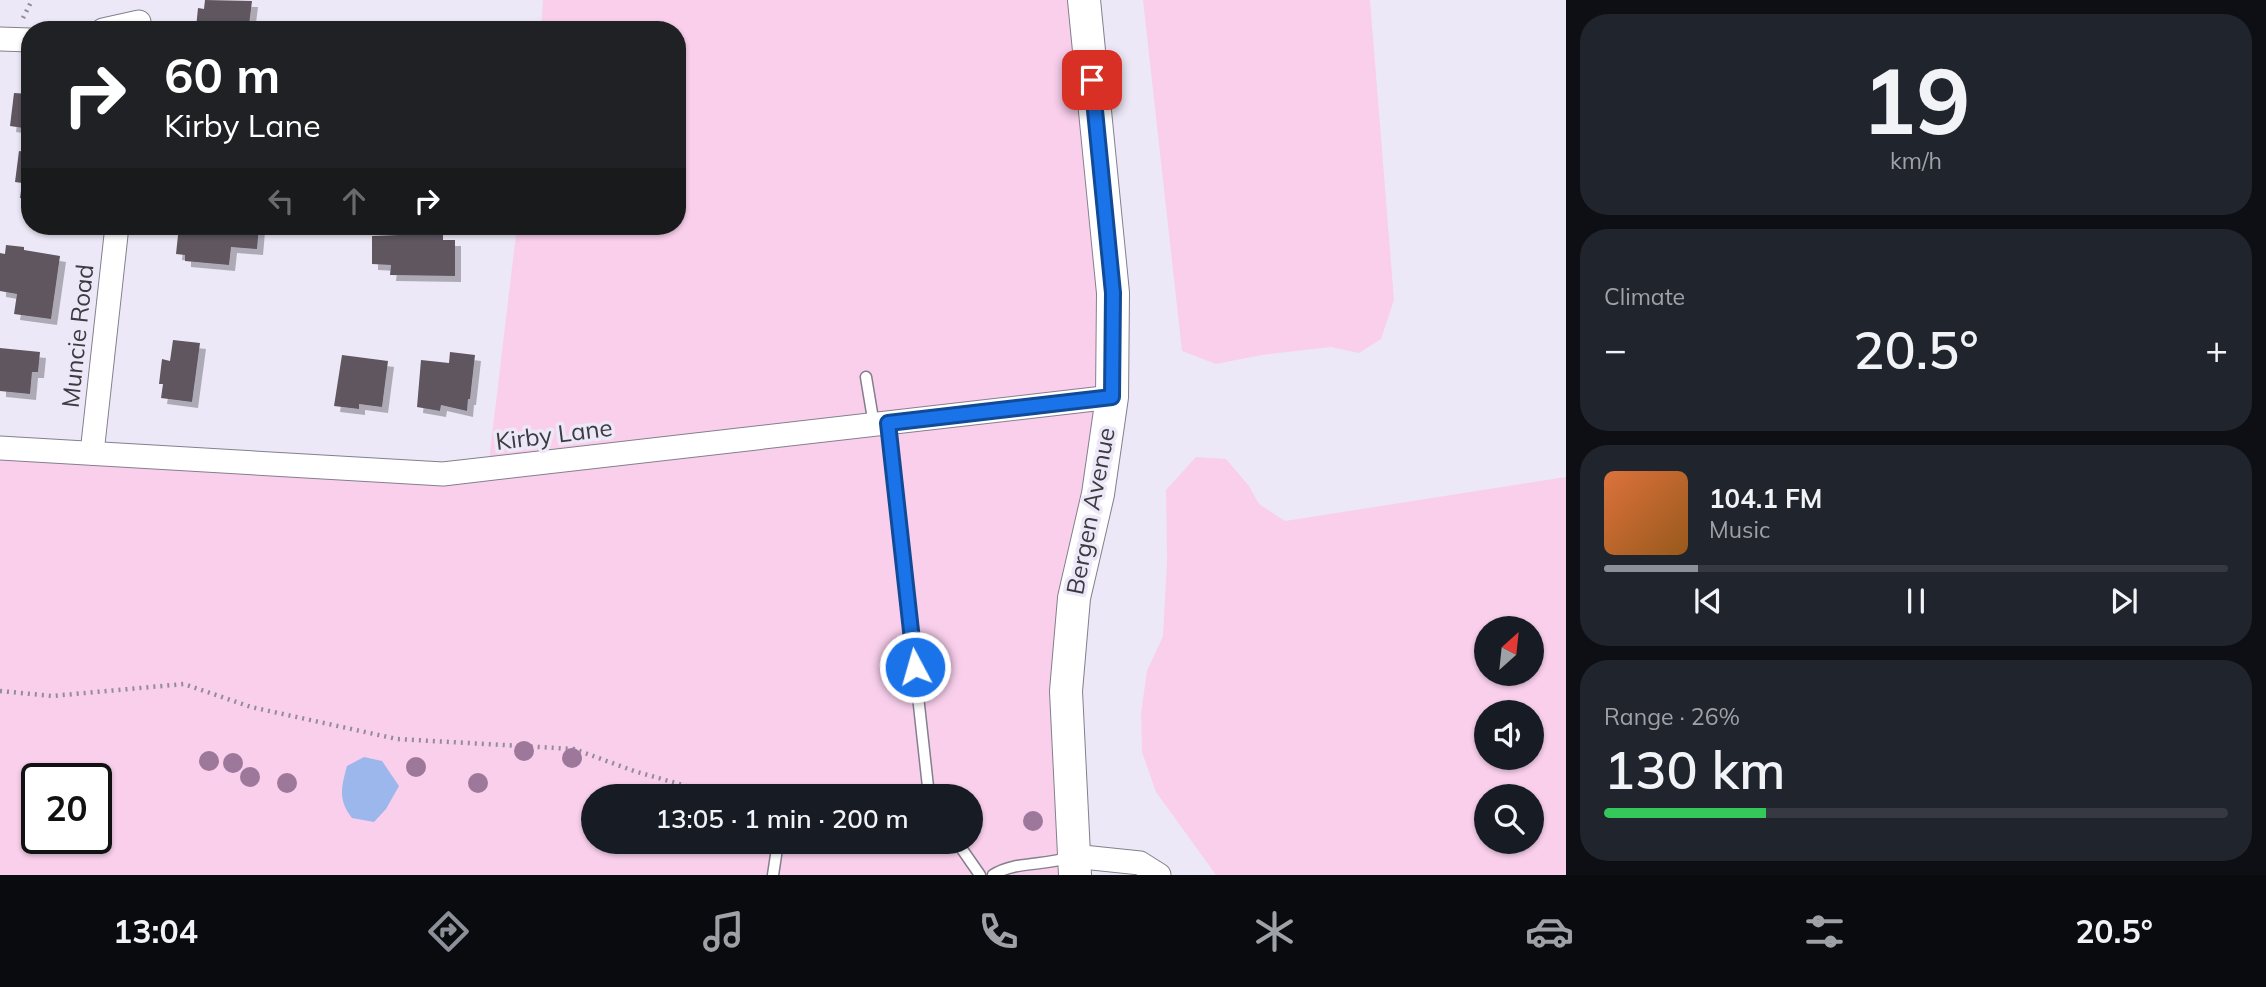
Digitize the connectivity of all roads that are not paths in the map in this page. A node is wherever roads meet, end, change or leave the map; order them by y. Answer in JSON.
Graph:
{"nodes":[{"id":1,"x":1084,"y":0,"type":"edge"},
{"id":2,"x":0,"y":39,"type":"edge"},
{"id":3,"x":21,"y":40,"type":"edge"},
{"id":4,"x":116,"y":235,"type":"edge"},
{"id":5,"x":866,"y":377,"type":"dead end"},
{"id":6,"x":1112,"y":397,"type":"junction"},
{"id":7,"x":881,"y":424,"type":"junction"},
{"id":8,"x":0,"y":448,"type":"edge"},
{"id":9,"x":92,"y":453,"type":"junction"},
{"id":10,"x":927,"y":784,"type":"edge"},
{"id":11,"x":776,"y":854,"type":"edge"},
{"id":12,"x":965,"y":854,"type":"edge"},
{"id":13,"x":1074,"y":865,"type":"edge"},
{"id":14,"x":773,"y":875,"type":"edge"},
{"id":15,"x":980,"y":875,"type":"edge"},
{"id":16,"x":993,"y":875,"type":"edge"},
{"id":17,"x":1159,"y":875,"type":"edge"}],
"edges":[{"from":1,"to":6,"type":"main road","name":"Bergen Avenue"},
{"from":2,"to":3,"type":"street"},
{"from":4,"to":9,"type":"street","name":"Muncie Road"},
{"from":5,"to":7,"type":"lane"},
{"from":6,"to":7,"type":"street","name":"Kirby Lane"},
{"from":6,"to":13,"type":"main road","name":"Bergen Avenue"},
{"from":7,"to":9,"type":"street","name":"Kirby Lane"},
{"from":7,"to":10,"type":"lane"},
{"from":8,"to":9,"type":"street","name":"Kirby Lane"},
{"from":11,"to":14,"type":"lane"},
{"from":12,"to":15,"type":"lane"},
{"from":13,"to":16,"type":"lane"},
{"from":13,"to":17,"type":"street"}]}
